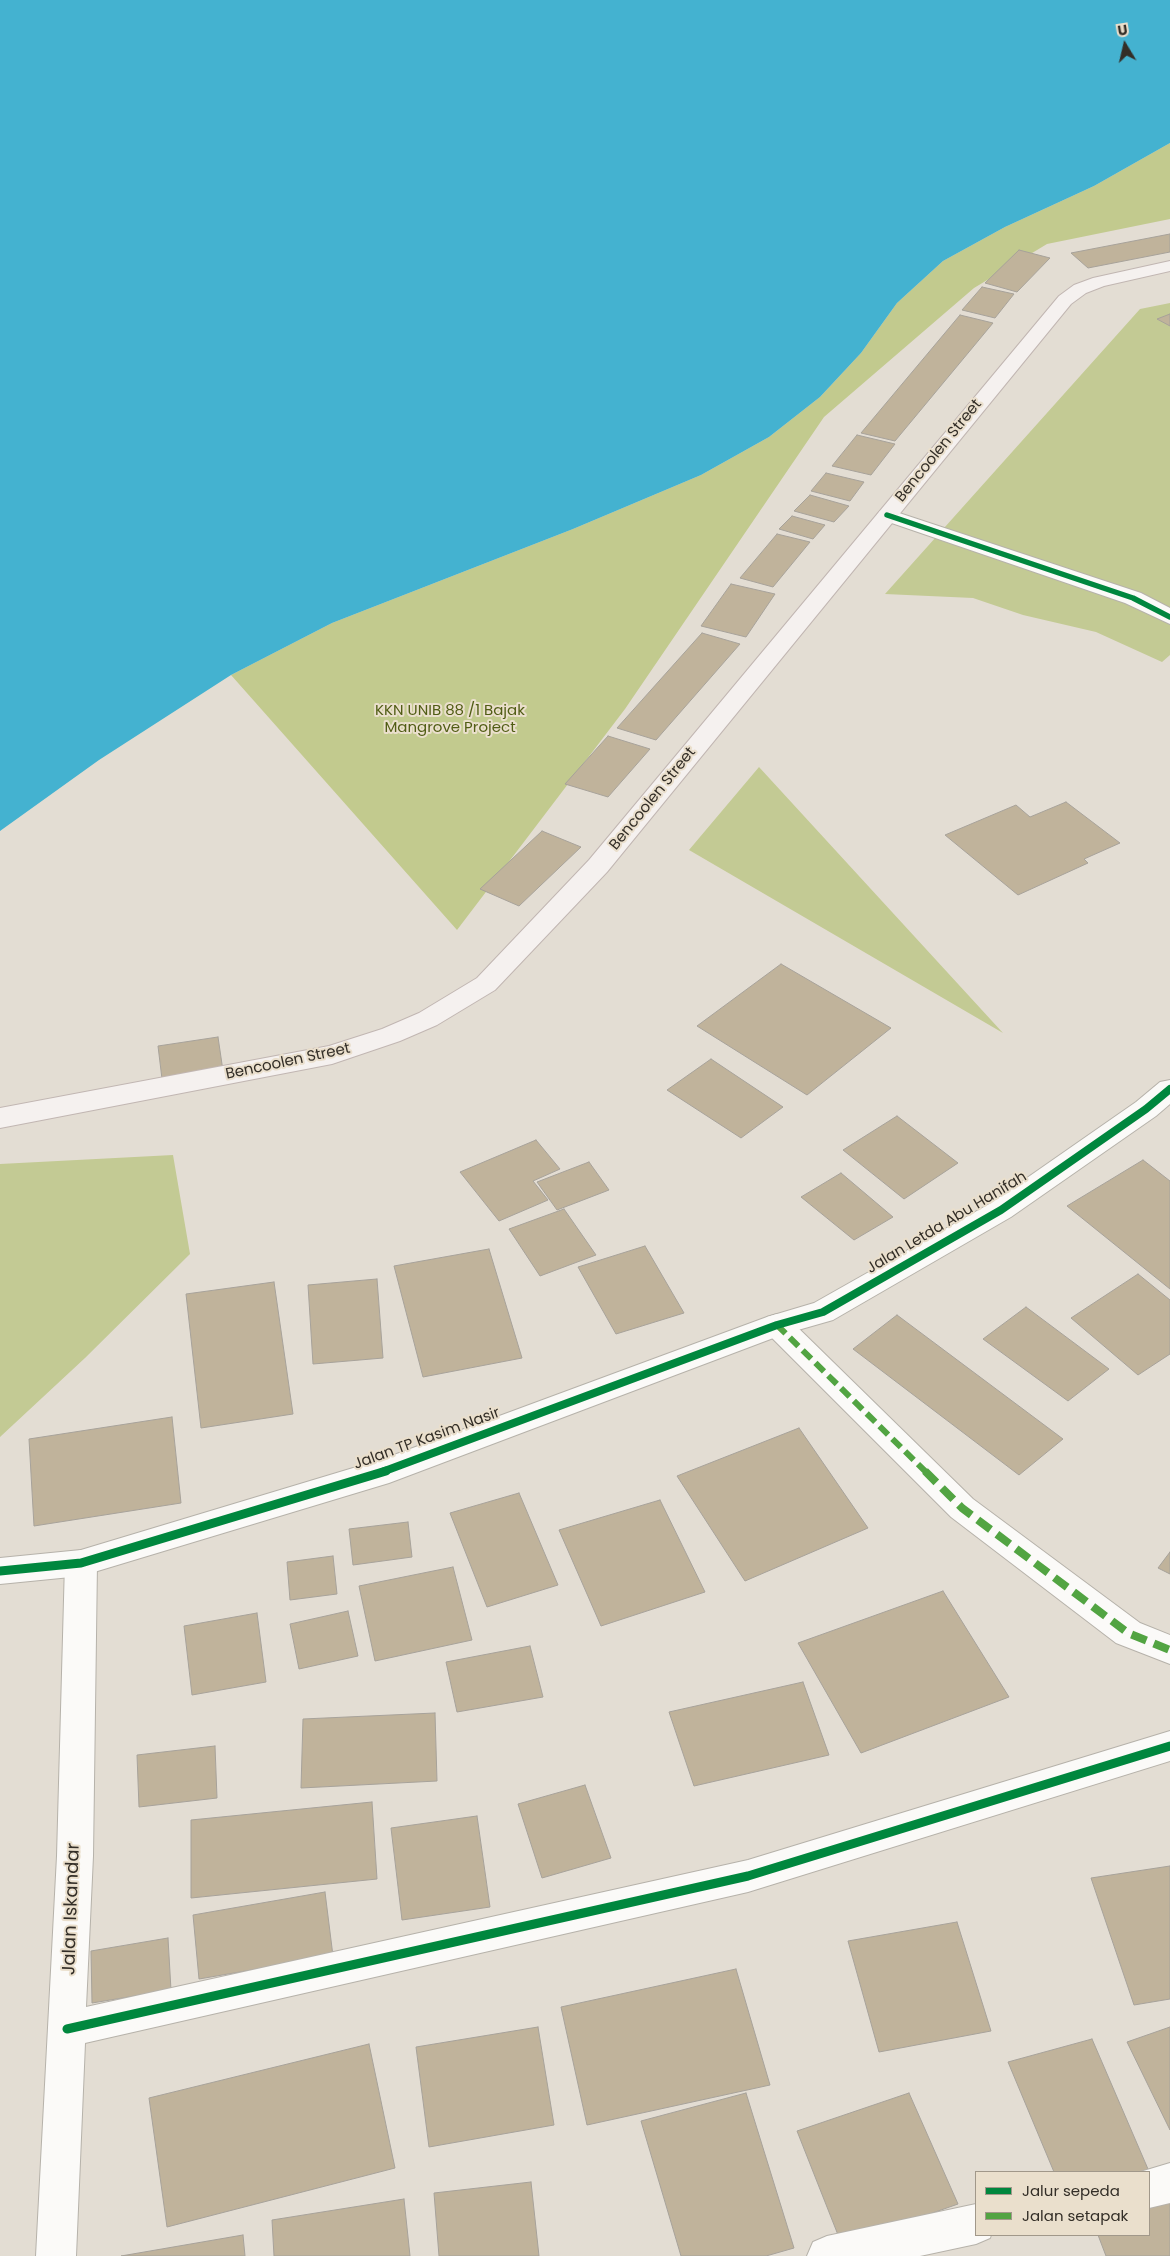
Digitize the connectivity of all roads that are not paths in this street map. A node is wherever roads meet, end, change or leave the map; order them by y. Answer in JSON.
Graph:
{"nodes":[{"id":1,"x":1170,"y":266,"type":"edge"},
{"id":2,"x":887,"y":515,"type":"junction"},
{"id":3,"x":1170,"y":617,"type":"edge"},
{"id":4,"x":1170,"y":1088,"type":"edge"},
{"id":5,"x":0,"y":1118,"type":"edge"},
{"id":6,"x":777,"y":1325,"type":"junction"},
{"id":7,"x":82,"y":1562,"type":"junction"},
{"id":8,"x":0,"y":1571,"type":"edge"},
{"id":9,"x":1170,"y":1650,"type":"edge"},
{"id":10,"x":1170,"y":1746,"type":"edge"},
{"id":11,"x":68,"y":2029,"type":"junction"},
{"id":12,"x":1170,"y":2183,"type":"edge"},
{"id":13,"x":1150,"y":2188,"type":"edge"},
{"id":14,"x":975,"y":2224,"type":"edge"},
{"id":15,"x":56,"y":2256,"type":"edge"},
{"id":16,"x":827,"y":2256,"type":"edge"}],
"edges":[{"from":1,"to":2,"type":"main road","name":"Bencoolen Street"},
{"from":2,"to":3,"type":"street"},
{"from":2,"to":5,"type":"main road","name":"Bencoolen Street"},
{"from":4,"to":6,"type":"street","name":"Jalan Letda Abu Hanifah"},
{"from":6,"to":7,"type":"street","name":"Jalan TP Kasim Nasir"},
{"from":6,"to":9,"type":"street"},
{"from":7,"to":8,"type":"street"},
{"from":7,"to":11,"type":"street","name":"Jalan Iskandar"},
{"from":10,"to":11,"type":"street"},
{"from":11,"to":15,"type":"street","name":"Jalan Iskandar"},
{"from":12,"to":13,"type":"street"},
{"from":14,"to":16,"type":"street"}]}
